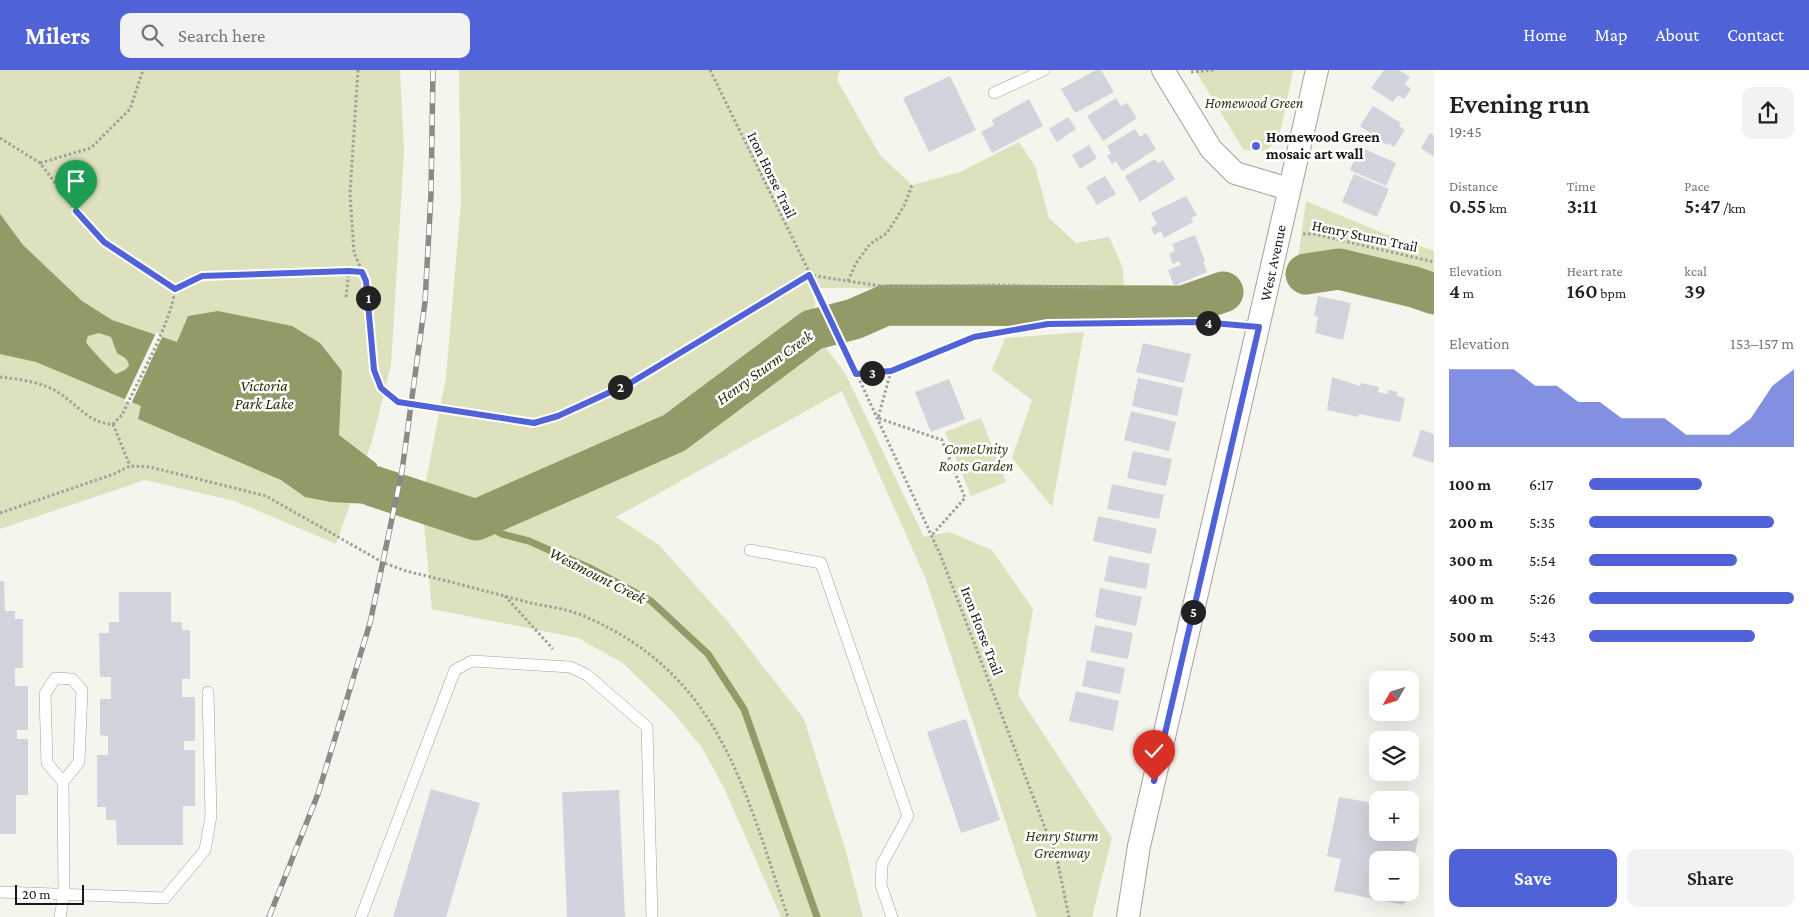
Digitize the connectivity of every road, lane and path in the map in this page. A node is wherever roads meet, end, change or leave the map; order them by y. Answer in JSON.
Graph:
{"nodes":[{"id":1,"x":143,"y":70,"type":"edge"},
{"id":2,"x":358,"y":70,"type":"edge"},
{"id":3,"x":710,"y":70,"type":"edge"},
{"id":4,"x":1044,"y":70,"type":"edge"},
{"id":5,"x":1163,"y":70,"type":"edge"},
{"id":6,"x":1214,"y":70,"type":"edge"},
{"id":7,"x":1318,"y":70,"type":"edge"},
{"id":8,"x":1191,"y":72,"type":"dead end"},
{"id":9,"x":994,"y":93,"type":"dead end"},
{"id":10,"x":0,"y":138,"type":"edge"},
{"id":11,"x":40,"y":163,"type":"junction"},
{"id":12,"x":912,"y":185,"type":"dead end"},
{"id":13,"x":1289,"y":189,"type":"junction"},
{"id":14,"x":1301,"y":234,"type":"dead end"},
{"id":15,"x":1434,"y":262,"type":"edge"},
{"id":16,"x":349,"y":271,"type":"junction"},
{"id":17,"x":362,"y":272,"type":"junction"},
{"id":18,"x":809,"y":275,"type":"junction"},
{"id":19,"x":848,"y":281,"type":"junction"},
{"id":20,"x":1105,"y":288,"type":"dead end"},
{"id":21,"x":175,"y":289,"type":"junction"},
{"id":22,"x":346,"y":297,"type":"dead end"},
{"id":23,"x":1259,"y":327,"type":"junction"},
{"id":24,"x":891,"y":371,"type":"junction"},
{"id":25,"x":856,"y":374,"type":"junction"},
{"id":26,"x":0,"y":377,"type":"edge"},
{"id":27,"x":878,"y":418,"type":"junction"},
{"id":28,"x":113,"y":424,"type":"junction"},
{"id":29,"x":130,"y":466,"type":"junction"},
{"id":30,"x":0,"y":513,"type":"edge"},
{"id":31,"x":932,"y":535,"type":"junction"},
{"id":32,"x":750,"y":550,"type":"dead end"},
{"id":33,"x":369,"y":554,"type":"dead end"},
{"id":34,"x":505,"y":596,"type":"dead end"},
{"id":35,"x":570,"y":667,"type":"junction"},
{"id":36,"x":208,"y":692,"type":"dead end"},
{"id":37,"x":63,"y":782,"type":"junction"},
{"id":38,"x":1135,"y":865,"type":"junction"},
{"id":39,"x":0,"y":892,"type":"edge"},
{"id":40,"x":64,"y":895,"type":"junction"},
{"id":41,"x":60,"y":917,"type":"edge"},
{"id":42,"x":361,"y":917,"type":"edge"},
{"id":43,"x":652,"y":917,"type":"edge"},
{"id":44,"x":892,"y":917,"type":"edge"},
{"id":45,"x":1069,"y":917,"type":"edge"},
{"id":46,"x":1116,"y":917,"type":"edge"},
{"id":47,"x":1128,"y":917,"type":"edge"}],
"edges":[{"from":1,"to":11,"type":"path"},
{"from":2,"to":17,"type":"path"},
{"from":3,"to":18,"type":"path","name":"Iron Horse Trail"},
{"from":4,"to":9,"type":"lane"},
{"from":5,"to":13,"type":"street"},
{"from":6,"to":8,"type":"path"},
{"from":7,"to":13,"type":"street","name":"West Avenue"},
{"from":10,"to":11,"type":"path"},
{"from":11,"to":21,"type":"path"},
{"from":12,"to":19,"type":"path"},
{"from":13,"to":23,"type":"street","name":"West Avenue"},
{"from":14,"to":15,"type":"path","name":"Henry Sturm Trail"},
{"from":16,"to":17,"type":"path"},
{"from":16,"to":21,"type":"path"},
{"from":16,"to":22,"type":"path"},
{"from":17,"to":18,"type":"path"},
{"from":18,"to":19,"type":"path"},
{"from":18,"to":25,"type":"path","name":"Iron Horse Trail"},
{"from":19,"to":20,"type":"path"},
{"from":21,"to":28,"type":"path"},
{"from":23,"to":24,"type":"path"},
{"from":23,"to":38,"type":"street","name":"West Avenue"},
{"from":24,"to":25,"type":"path"},
{"from":24,"to":27,"type":"path"},
{"from":25,"to":27,"type":"path","name":"Iron Horse Trail"},
{"from":26,"to":28,"type":"path"},
{"from":27,"to":31,"type":"path","name":"Iron Horse Trail"},
{"from":27,"to":31,"type":"path"},
{"from":28,"to":29,"type":"path"},
{"from":29,"to":30,"type":"path"},
{"from":29,"to":33,"type":"path"},
{"from":31,"to":45,"type":"path","name":"Iron Horse Trail"},
{"from":32,"to":44,"type":"lane"},
{"from":34,"to":35,"type":"path"},
{"from":35,"to":42,"type":"lane"},
{"from":35,"to":43,"type":"lane"},
{"from":36,"to":40,"type":"lane"},
{"from":37,"to":37,"type":"lane"},
{"from":37,"to":40,"type":"lane"},
{"from":38,"to":46,"type":"street","name":"West Avenue"},
{"from":38,"to":47,"type":"street","name":"West Avenue"},
{"from":39,"to":40,"type":"lane"},
{"from":40,"to":41,"type":"lane"}]}
